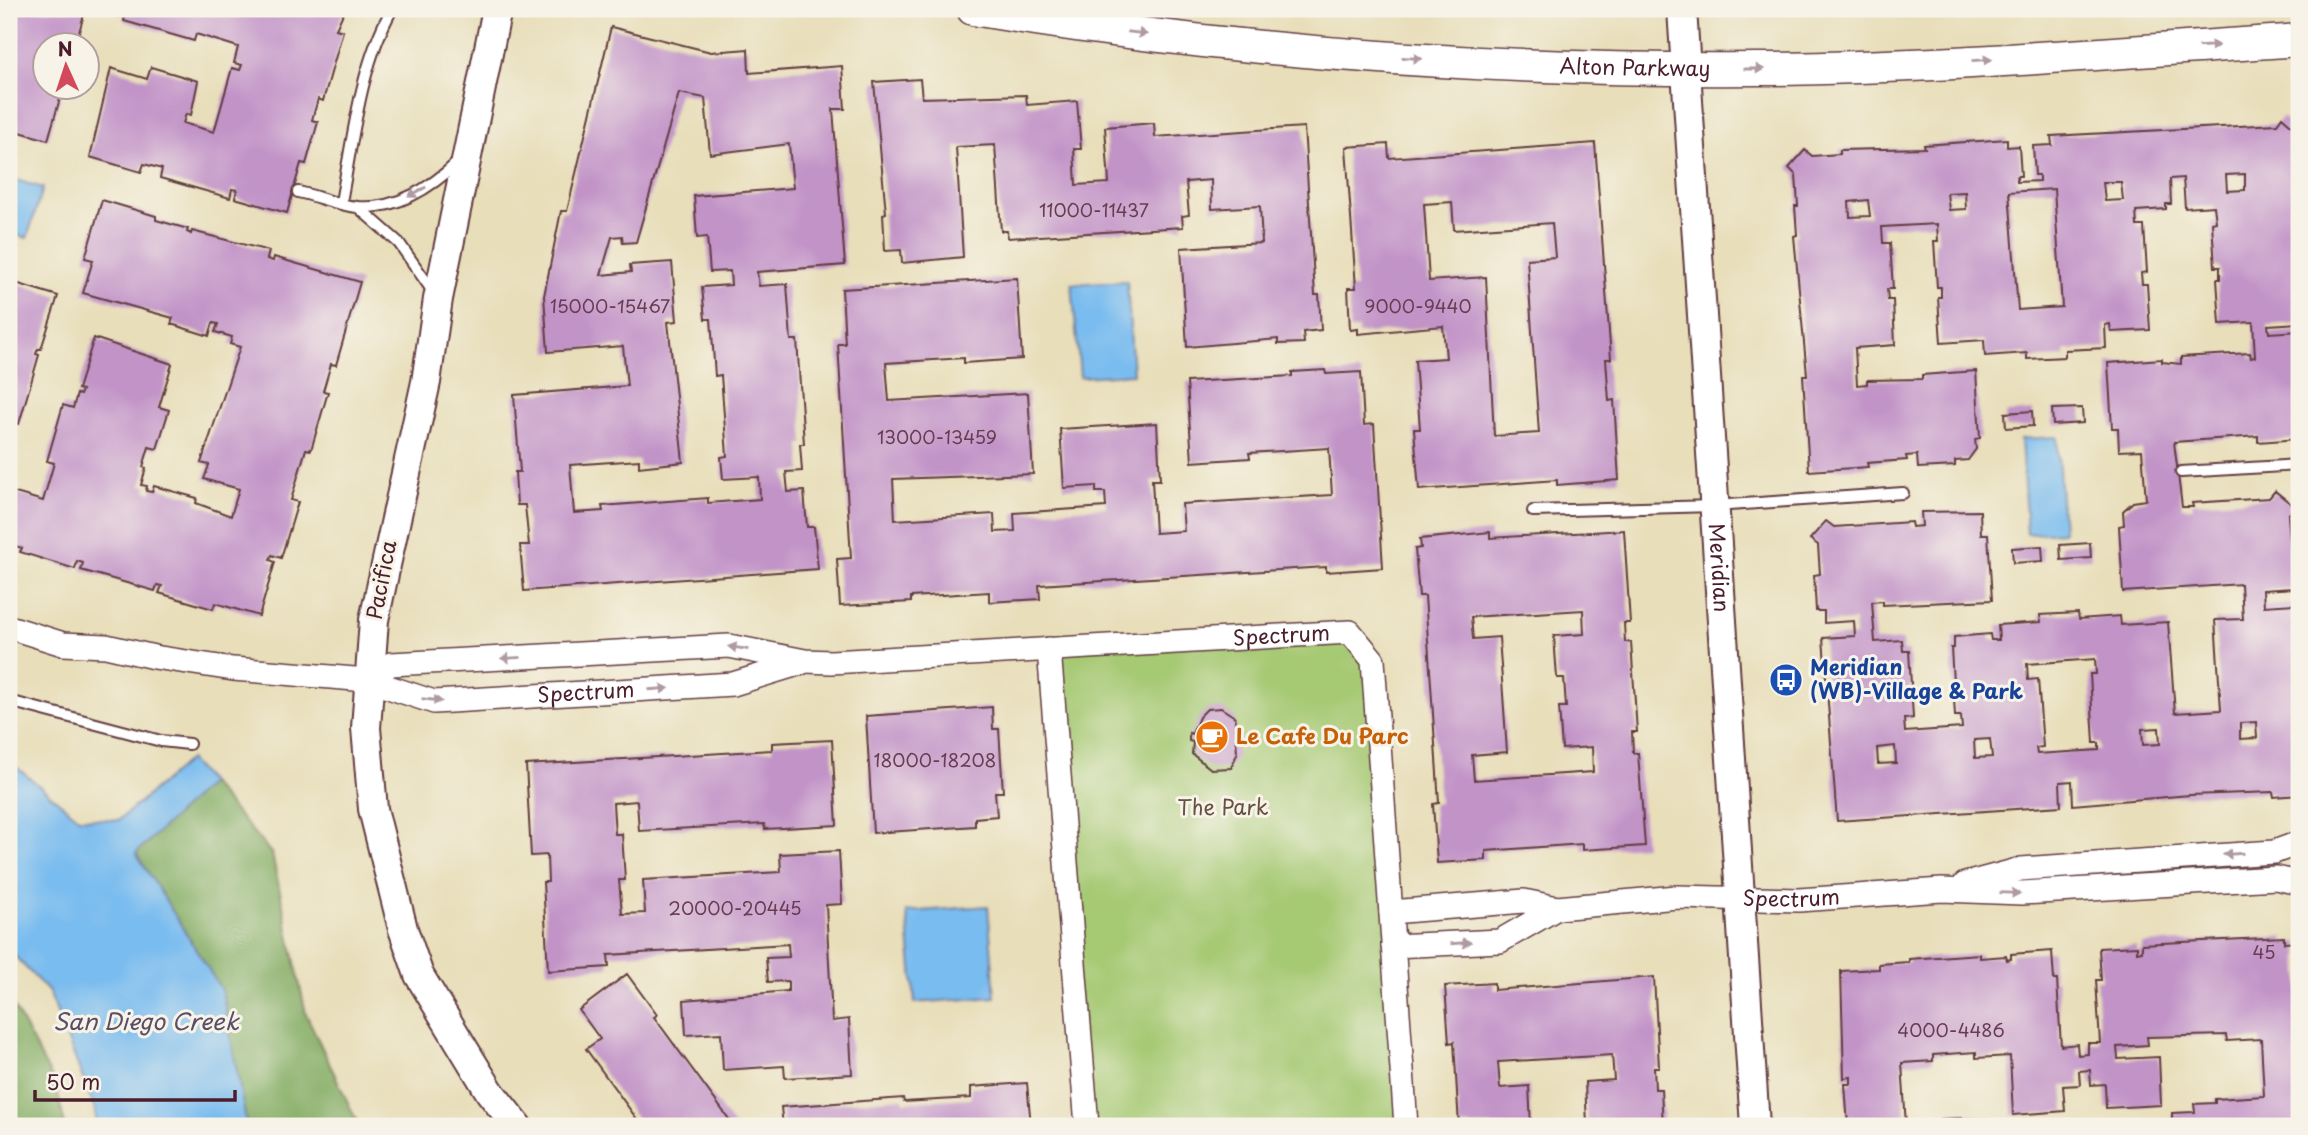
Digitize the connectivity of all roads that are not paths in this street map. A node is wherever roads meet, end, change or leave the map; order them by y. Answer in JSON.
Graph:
{"nodes":[{"id":1,"x":391,"y":9,"type":"edge"},
{"id":2,"x":497,"y":9,"type":"edge"},
{"id":3,"x":972,"y":9,"type":"edge"},
{"id":4,"x":1682,"y":9,"type":"edge"},
{"id":5,"x":2299,"y":40,"type":"edge"},
{"id":6,"x":1686,"y":68,"type":"junction"},
{"id":7,"x":466,"y":154,"type":"junction"},
{"id":8,"x":298,"y":192,"type":"dead end"},
{"id":9,"x":341,"y":202,"type":"junction"},
{"id":10,"x":358,"y":207,"type":"junction"},
{"id":11,"x":438,"y":299,"type":"junction"},
{"id":12,"x":2299,"y":465,"type":"edge"},
{"id":13,"x":2181,"y":472,"type":"dead end"},
{"id":14,"x":1903,"y":493,"type":"dead end"},
{"id":15,"x":1714,"y":506,"type":"junction"},
{"id":16,"x":1533,"y":511,"type":"dead end"},
{"id":17,"x":9,"y":627,"type":"edge"},
{"id":18,"x":1049,"y":649,"type":"junction"},
{"id":19,"x":805,"y":662,"type":"junction"},
{"id":20,"x":368,"y":680,"type":"junction"},
{"id":21,"x":9,"y":701,"type":"edge"},
{"id":22,"x":189,"y":744,"type":"dead end"},
{"id":23,"x":2299,"y":843,"type":"edge"},
{"id":24,"x":2299,"y":883,"type":"edge"},
{"id":25,"x":1942,"y":890,"type":"junction"},
{"id":26,"x":1740,"y":899,"type":"junction"},
{"id":27,"x":1557,"y":908,"type":"junction"},
{"id":28,"x":1391,"y":912,"type":"junction"},
{"id":29,"x":1393,"y":946,"type":"junction"},
{"id":30,"x":517,"y":1126,"type":"edge"},
{"id":31,"x":1087,"y":1126,"type":"edge"},
{"id":32,"x":1406,"y":1126,"type":"edge"},
{"id":33,"x":1755,"y":1126,"type":"edge"}],
"edges":[{"from":1,"to":9,"type":"lane"},
{"from":2,"to":7,"type":"street","name":"Pacifica"},
{"from":3,"to":6,"type":"main road","name":"Alton Parkway","one_way":true},
{"from":4,"to":6,"type":"street","name":"Meridian"},
{"from":6,"to":5,"type":"main road","name":"Alton Parkway","one_way":true},
{"from":6,"to":15,"type":"street","name":"Meridian"},
{"from":7,"to":10,"type":"lane","one_way":true},
{"from":7,"to":11,"type":"street","name":"Pacifica"},
{"from":8,"to":9,"type":"lane"},
{"from":9,"to":10,"type":"lane"},
{"from":10,"to":11,"type":"lane"},
{"from":11,"to":20,"type":"street","name":"Pacifica"},
{"from":12,"to":13,"type":"lane"},
{"from":14,"to":15,"type":"lane"},
{"from":15,"to":16,"type":"lane"},
{"from":15,"to":26,"type":"street","name":"Meridian"},
{"from":17,"to":20,"type":"street","name":"Spectrum"},
{"from":18,"to":19,"type":"street","name":"Spectrum"},
{"from":18,"to":28,"type":"street","name":"Spectrum"},
{"from":18,"to":31,"type":"street"},
{"from":19,"to":20,"type":"street","name":"Spectrum","one_way":true},
{"from":20,"to":19,"type":"street","name":"Spectrum","one_way":true},
{"from":20,"to":30,"type":"street","name":"Pacifica"},
{"from":21,"to":22,"type":"lane"},
{"from":23,"to":25,"type":"street","name":"Spectrum","one_way":true},
{"from":25,"to":24,"type":"street","name":"Spectrum","one_way":true},
{"from":25,"to":26,"type":"street","name":"Spectrum"},
{"from":26,"to":27,"type":"street","name":"Spectrum"},
{"from":26,"to":33,"type":"street","name":"Meridian"},
{"from":27,"to":28,"type":"street","name":"Spectrum"},
{"from":29,"to":27,"type":"street","name":"Spectrum","one_way":true},
{"from":28,"to":29,"type":"street","name":"Spectrum"},
{"from":29,"to":32,"type":"street","name":"Spectrum"}]}
